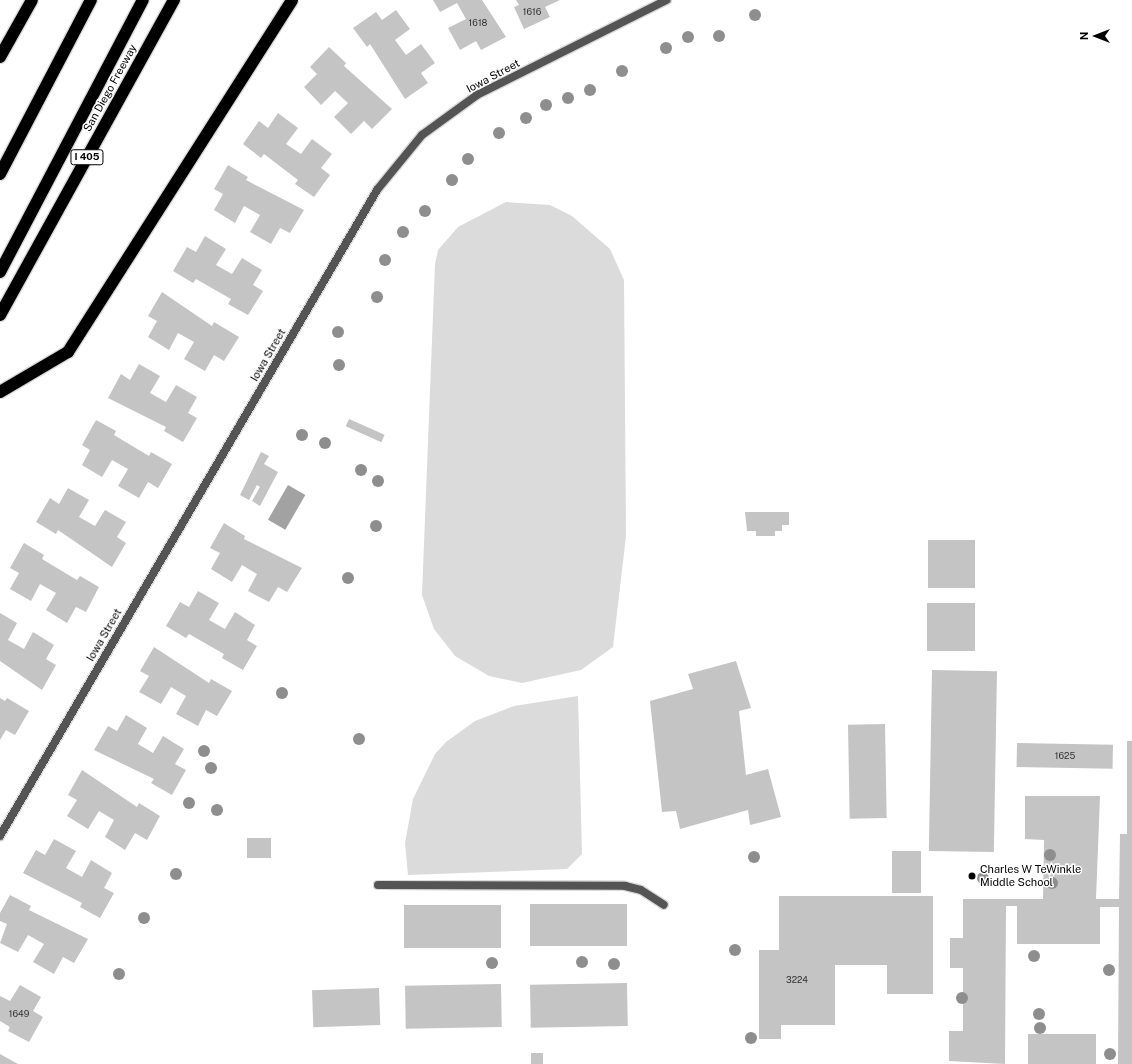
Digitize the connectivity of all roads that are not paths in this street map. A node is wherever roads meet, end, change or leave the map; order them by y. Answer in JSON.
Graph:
{"nodes":[{"id":1,"x":32,"y":0,"type":"edge"},
{"id":2,"x":91,"y":0,"type":"edge"},
{"id":3,"x":143,"y":0,"type":"edge"},
{"id":4,"x":174,"y":0,"type":"edge"},
{"id":5,"x":292,"y":0,"type":"edge"},
{"id":6,"x":667,"y":0,"type":"edge"},
{"id":7,"x":0,"y":58,"type":"edge"},
{"id":8,"x":0,"y":174,"type":"edge"},
{"id":9,"x":0,"y":272,"type":"edge"},
{"id":10,"x":0,"y":314,"type":"edge"},
{"id":11,"x":0,"y":392,"type":"edge"},
{"id":12,"x":0,"y":836,"type":"edge"},
{"id":13,"x":378,"y":885,"type":"dead end"},
{"id":14,"x":664,"y":905,"type":"dead end"}],
"edges":[{"from":1,"to":7,"type":"highway"},
{"from":2,"to":8,"type":"highway"},
{"from":3,"to":9,"type":"highway"},
{"from":4,"to":10,"type":"highway","name":"San Diego Freeway","number":"I 405"},
{"from":5,"to":11,"type":"highway"},
{"from":6,"to":12,"type":"street","name":"Iowa Street"},
{"from":13,"to":14,"type":"street"}]}
